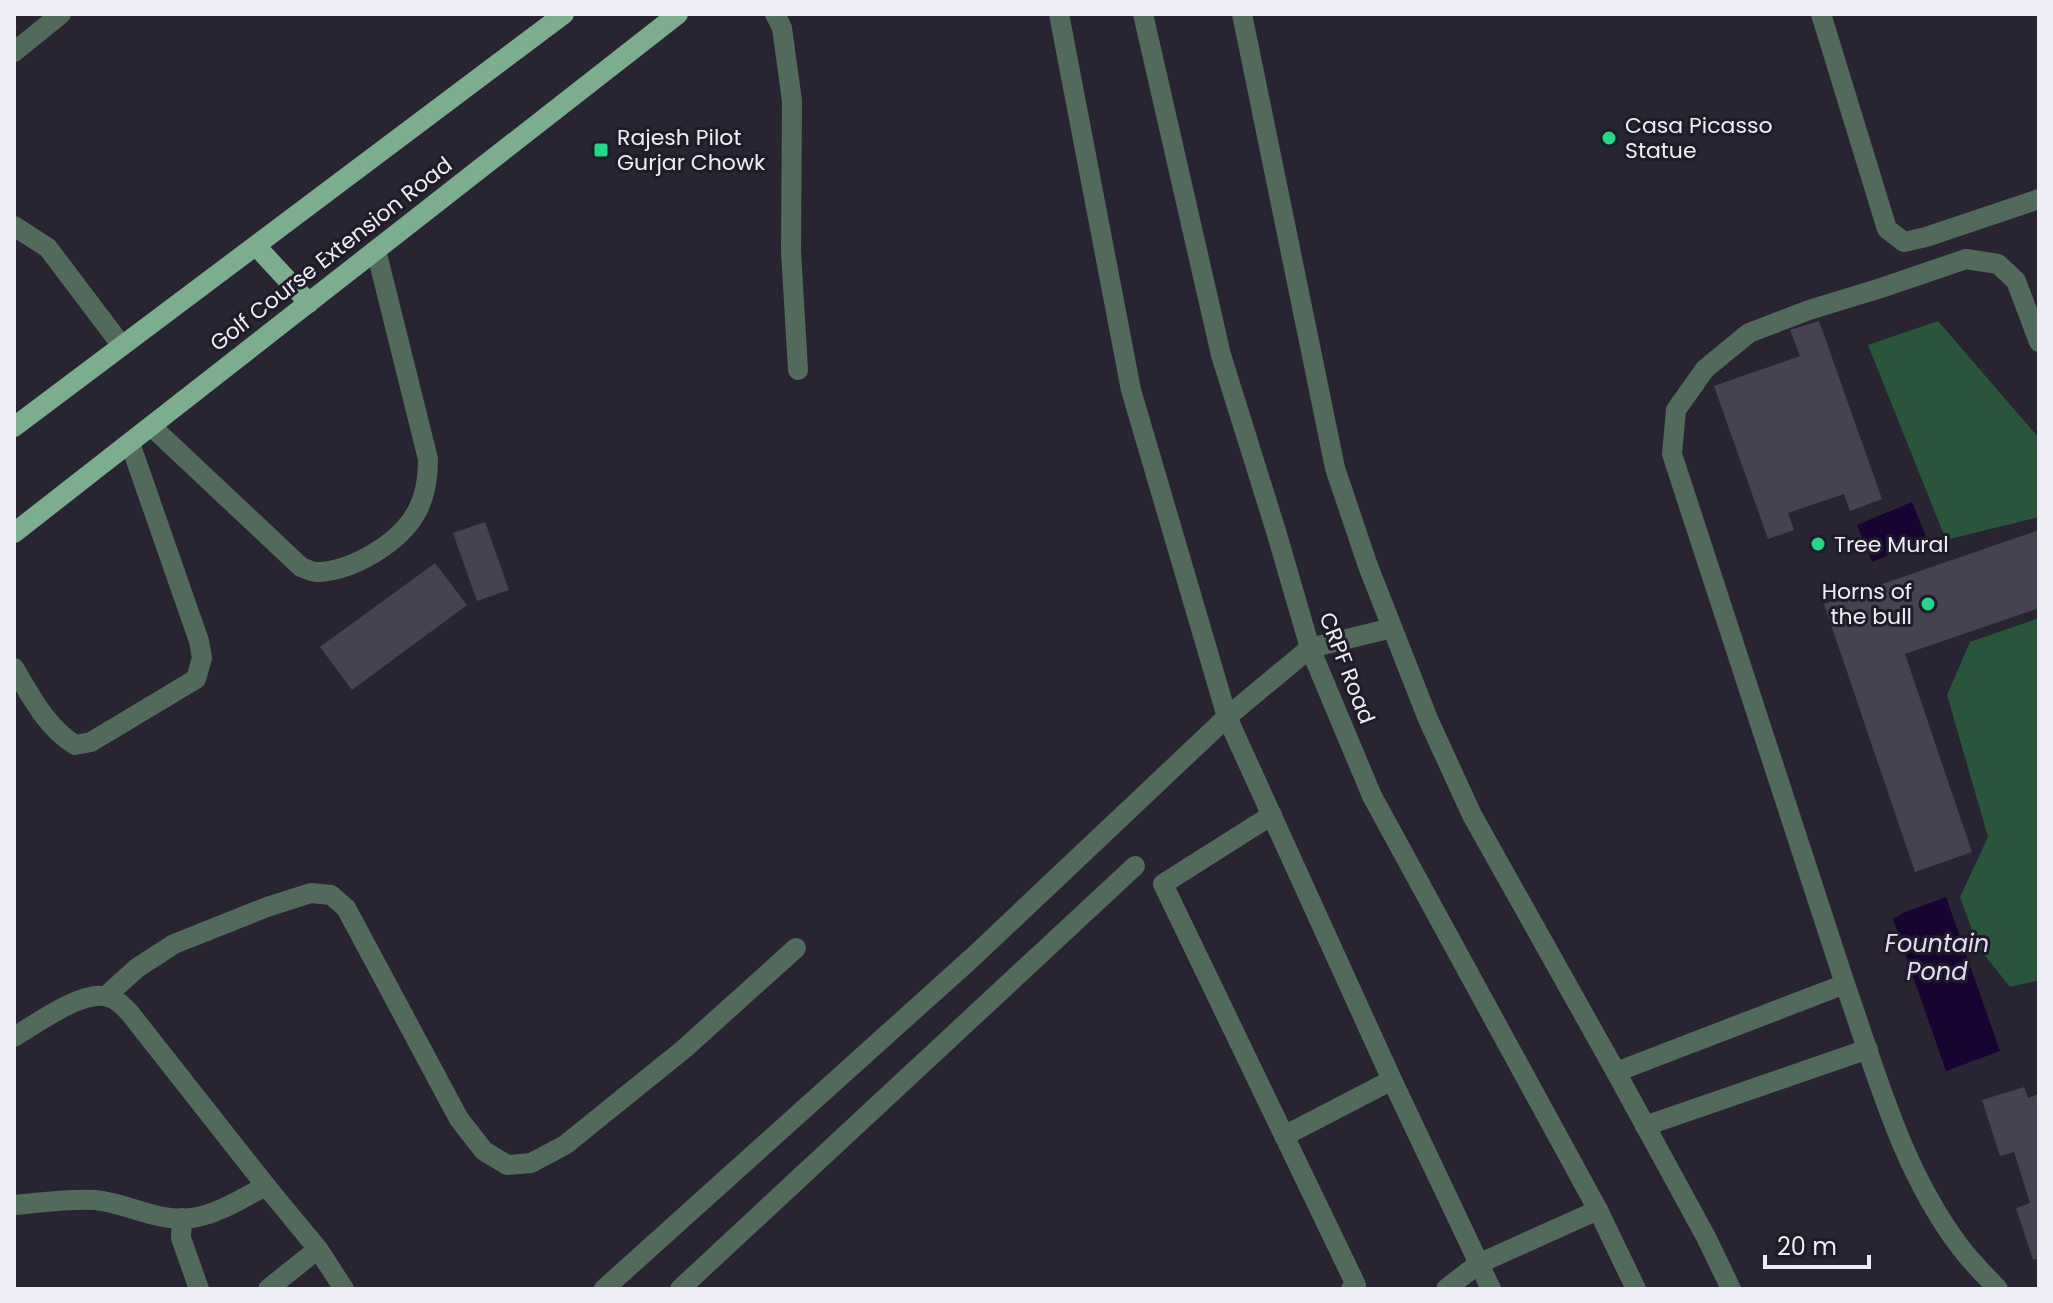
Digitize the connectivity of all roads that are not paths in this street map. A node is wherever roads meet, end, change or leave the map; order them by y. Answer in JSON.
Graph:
{"nodes":[{"id":1,"x":61,"y":14,"type":"edge"},
{"id":2,"x":564,"y":14,"type":"edge"},
{"id":3,"x":678,"y":14,"type":"edge"},
{"id":4,"x":775,"y":14,"type":"edge"},
{"id":5,"x":1059,"y":14,"type":"edge"},
{"id":6,"x":1143,"y":14,"type":"edge"},
{"id":7,"x":1242,"y":14,"type":"edge"},
{"id":8,"x":1821,"y":14,"type":"edge"},
{"id":9,"x":14,"y":52,"type":"edge"},
{"id":10,"x":2039,"y":199,"type":"edge"},
{"id":11,"x":14,"y":226,"type":"edge"},
{"id":12,"x":256,"y":246,"type":"junction"},
{"id":13,"x":376,"y":250,"type":"junction"},
{"id":14,"x":309,"y":303,"type":"junction"},
{"id":15,"x":2039,"y":342,"type":"edge"},
{"id":16,"x":122,"y":346,"type":"junction"},
{"id":17,"x":798,"y":370,"type":"dead end"},
{"id":18,"x":151,"y":426,"type":"junction"},
{"id":19,"x":14,"y":427,"type":"edge"},
{"id":20,"x":130,"y":443,"type":"junction"},
{"id":21,"x":14,"y":533,"type":"edge"},
{"id":22,"x":1392,"y":628,"type":"junction"},
{"id":23,"x":1310,"y":648,"type":"junction"},
{"id":24,"x":14,"y":668,"type":"edge"},
{"id":25,"x":1227,"y":717,"type":"junction"},
{"id":26,"x":1272,"y":815,"type":"junction"},
{"id":27,"x":1135,"y":866,"type":"dead end"},
{"id":28,"x":796,"y":948,"type":"dead end"},
{"id":29,"x":1845,"y":984,"type":"junction"},
{"id":30,"x":106,"y":996,"type":"junction"},
{"id":31,"x":14,"y":1037,"type":"edge"},
{"id":32,"x":1868,"y":1049,"type":"junction"},
{"id":33,"x":1616,"y":1072,"type":"junction"},
{"id":34,"x":1392,"y":1080,"type":"junction"},
{"id":35,"x":1645,"y":1126,"type":"junction"},
{"id":36,"x":1284,"y":1136,"type":"junction"},
{"id":37,"x":266,"y":1186,"type":"junction"},
{"id":38,"x":14,"y":1205,"type":"edge"},
{"id":39,"x":1598,"y":1210,"type":"junction"},
{"id":40,"x":182,"y":1218,"type":"junction"},
{"id":41,"x":318,"y":1249,"type":"junction"},
{"id":42,"x":1478,"y":1264,"type":"junction"},
{"id":43,"x":199,"y":1289,"type":"edge"},
{"id":44,"x":268,"y":1289,"type":"edge"},
{"id":45,"x":344,"y":1289,"type":"edge"},
{"id":46,"x":604,"y":1289,"type":"edge"},
{"id":47,"x":680,"y":1289,"type":"edge"},
{"id":48,"x":1351,"y":1289,"type":"edge"},
{"id":49,"x":1446,"y":1289,"type":"edge"},
{"id":50,"x":1491,"y":1289,"type":"edge"},
{"id":51,"x":1636,"y":1289,"type":"edge"},
{"id":52,"x":1731,"y":1289,"type":"edge"},
{"id":53,"x":1998,"y":1289,"type":"edge"}],
"edges":[{"from":1,"to":9,"type":"street"},
{"from":2,"to":12,"type":"main road"},
{"from":3,"to":13,"type":"main road","name":"Golf Course Extension Road"},
{"from":4,"to":17,"type":"street"},
{"from":5,"to":25,"type":"street"},
{"from":6,"to":23,"type":"street","name":"CRPF Road"},
{"from":7,"to":22,"type":"street"},
{"from":8,"to":10,"type":"street"},
{"from":11,"to":16,"type":"street"},
{"from":12,"to":14,"type":"main road"},
{"from":12,"to":16,"type":"main road"},
{"from":13,"to":14,"type":"main road","name":"Golf Course Extension Road"},
{"from":13,"to":18,"type":"street"},
{"from":14,"to":18,"type":"main road","name":"Golf Course Extension Road"},
{"from":15,"to":29,"type":"street"},
{"from":16,"to":19,"type":"main road"},
{"from":18,"to":20,"type":"main road","name":"Golf Course Extension Road"},
{"from":20,"to":21,"type":"main road","name":"Golf Course Extension Road"},
{"from":20,"to":24,"type":"street"},
{"from":22,"to":23,"type":"street"},
{"from":22,"to":33,"type":"street"},
{"from":23,"to":25,"type":"street"},
{"from":23,"to":39,"type":"street","name":"CRPF Road"},
{"from":25,"to":26,"type":"street"},
{"from":25,"to":46,"type":"street"},
{"from":26,"to":34,"type":"street"},
{"from":26,"to":36,"type":"street"},
{"from":27,"to":47,"type":"street"},
{"from":28,"to":30,"type":"street"},
{"from":29,"to":32,"type":"street"},
{"from":29,"to":33,"type":"street"},
{"from":30,"to":31,"type":"street"},
{"from":30,"to":37,"type":"street"},
{"from":32,"to":35,"type":"street"},
{"from":32,"to":53,"type":"street"},
{"from":33,"to":35,"type":"street"},
{"from":34,"to":36,"type":"street"},
{"from":34,"to":42,"type":"street"},
{"from":35,"to":52,"type":"street"},
{"from":36,"to":48,"type":"street"},
{"from":37,"to":40,"type":"street"},
{"from":37,"to":41,"type":"street"},
{"from":38,"to":40,"type":"street"},
{"from":39,"to":42,"type":"street"},
{"from":39,"to":51,"type":"street","name":"CRPF Road"},
{"from":40,"to":43,"type":"street"},
{"from":41,"to":44,"type":"street"},
{"from":41,"to":45,"type":"street"},
{"from":42,"to":49,"type":"street"},
{"from":42,"to":50,"type":"street"}]}
